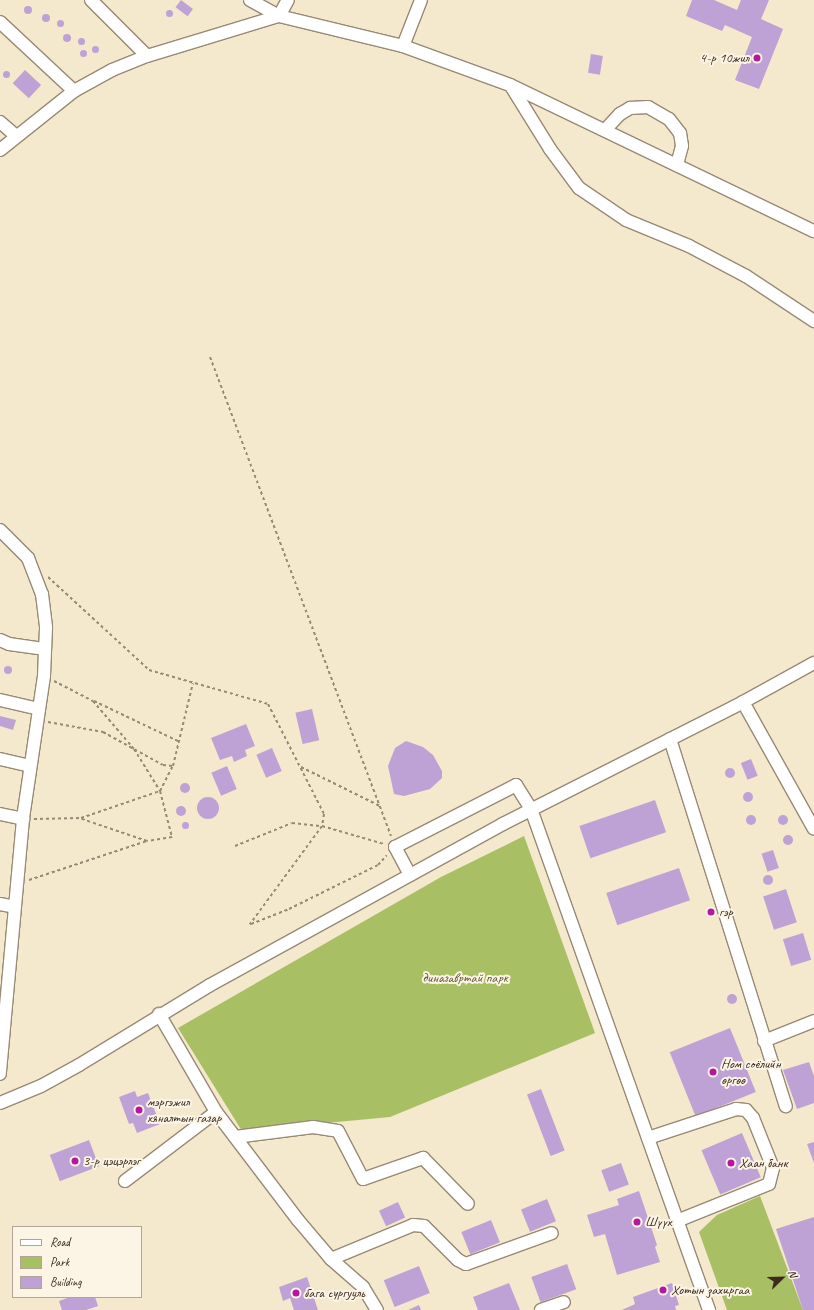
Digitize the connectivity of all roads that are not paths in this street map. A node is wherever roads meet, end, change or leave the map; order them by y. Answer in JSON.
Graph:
{"nodes":[{"id":1,"x":91,"y":0,"type":"edge"},
{"id":2,"x":250,"y":0,"type":"edge"},
{"id":3,"x":288,"y":0,"type":"edge"},
{"id":4,"x":421,"y":0,"type":"edge"},
{"id":5,"x":279,"y":16,"type":"junction"},
{"id":6,"x":0,"y":22,"type":"edge"},
{"id":7,"x":403,"y":46,"type":"junction"},
{"id":8,"x":147,"y":56,"type":"junction"},
{"id":9,"x":510,"y":85,"type":"junction"},
{"id":10,"x":74,"y":91,"type":"junction"},
{"id":11,"x":0,"y":122,"type":"edge"},
{"id":12,"x":605,"y":130,"type":"junction"},
{"id":13,"x":16,"y":136,"type":"junction"},
{"id":14,"x":0,"y":150,"type":"edge"},
{"id":15,"x":676,"y":165,"type":"junction"},
{"id":16,"x":814,"y":231,"type":"edge"},
{"id":17,"x":814,"y":321,"type":"edge"},
{"id":18,"x":0,"y":530,"type":"edge"},
{"id":19,"x":0,"y":640,"type":"edge"},
{"id":20,"x":44,"y":649,"type":"junction"},
{"id":21,"x":814,"y":663,"type":"edge"},
{"id":22,"x":0,"y":700,"type":"edge"},
{"id":23,"x":743,"y":702,"type":"junction"},
{"id":24,"x":37,"y":715,"type":"junction"},
{"id":25,"x":670,"y":739,"type":"junction"},
{"id":26,"x":0,"y":759,"type":"edge"},
{"id":27,"x":30,"y":766,"type":"junction"},
{"id":28,"x":531,"y":810,"type":"junction"},
{"id":29,"x":0,"y":814,"type":"edge"},
{"id":30,"x":23,"y":819,"type":"junction"},
{"id":31,"x":814,"y":829,"type":"edge"},
{"id":32,"x":410,"y":875,"type":"junction"},
{"id":33,"x":0,"y":904,"type":"edge"},
{"id":34,"x":15,"y":907,"type":"junction"},
{"id":35,"x":5,"y":968,"type":"edge"},
{"id":36,"x":159,"y":1014,"type":"junction"},
{"id":37,"x":814,"y":1021,"type":"edge"},
{"id":38,"x":764,"y":1041,"type":"junction"},
{"id":39,"x":1,"y":1061,"type":"edge"},
{"id":40,"x":0,"y":1074,"type":"edge"},
{"id":41,"x":0,"y":1103,"type":"edge"},
{"id":42,"x":786,"y":1106,"type":"dead end"},
{"id":43,"x":216,"y":1112,"type":"junction"},
{"id":44,"x":235,"y":1136,"type":"junction"},
{"id":45,"x":648,"y":1138,"type":"junction"},
{"id":46,"x":125,"y":1181,"type":"dead end"},
{"id":47,"x":468,"y":1204,"type":"dead end"},
{"id":48,"x":677,"y":1221,"type":"junction"},
{"id":49,"x":552,"y":1233,"type":"dead end"},
{"id":50,"x":331,"y":1259,"type":"junction"},
{"id":51,"x":564,"y":1302,"type":"dead end"},
{"id":52,"x":377,"y":1310,"type":"edge"},
{"id":53,"x":541,"y":1310,"type":"edge"},
{"id":54,"x":709,"y":1310,"type":"edge"}],
"edges":[{"from":1,"to":8,"type":"street"},
{"from":2,"to":5,"type":"street"},
{"from":3,"to":5,"type":"street"},
{"from":4,"to":7,"type":"street"},
{"from":5,"to":7,"type":"street"},
{"from":5,"to":8,"type":"street"},
{"from":6,"to":10,"type":"street"},
{"from":7,"to":9,"type":"street"},
{"from":8,"to":10,"type":"street"},
{"from":9,"to":12,"type":"street"},
{"from":9,"to":17,"type":"street"},
{"from":10,"to":13,"type":"street"},
{"from":11,"to":13,"type":"street"},
{"from":12,"to":15,"type":"street"},
{"from":12,"to":15,"type":"street"},
{"from":13,"to":14,"type":"street"},
{"from":15,"to":16,"type":"street"},
{"from":18,"to":20,"type":"street"},
{"from":19,"to":20,"type":"street"},
{"from":20,"to":24,"type":"street"},
{"from":21,"to":23,"type":"street"},
{"from":22,"to":24,"type":"street"},
{"from":23,"to":25,"type":"street"},
{"from":23,"to":31,"type":"street"},
{"from":24,"to":27,"type":"street"},
{"from":25,"to":28,"type":"street"},
{"from":25,"to":38,"type":"street"},
{"from":26,"to":27,"type":"street"},
{"from":27,"to":30,"type":"street"},
{"from":28,"to":32,"type":"street"},
{"from":28,"to":32,"type":"street"},
{"from":28,"to":45,"type":"street"},
{"from":29,"to":30,"type":"street"},
{"from":30,"to":34,"type":"street"},
{"from":32,"to":36,"type":"street"},
{"from":33,"to":34,"type":"street"},
{"from":34,"to":35,"type":"street"},
{"from":35,"to":39,"type":"street"},
{"from":36,"to":41,"type":"street"},
{"from":36,"to":43,"type":"street"},
{"from":37,"to":38,"type":"street"},
{"from":38,"to":42,"type":"street"},
{"from":39,"to":40,"type":"street"},
{"from":43,"to":44,"type":"street"},
{"from":43,"to":46,"type":"street"},
{"from":44,"to":47,"type":"street"},
{"from":44,"to":50,"type":"street"},
{"from":45,"to":48,"type":"street"},
{"from":45,"to":48,"type":"street"},
{"from":48,"to":54,"type":"street"},
{"from":49,"to":50,"type":"street"},
{"from":50,"to":52,"type":"street"},
{"from":51,"to":53,"type":"street"}]}
